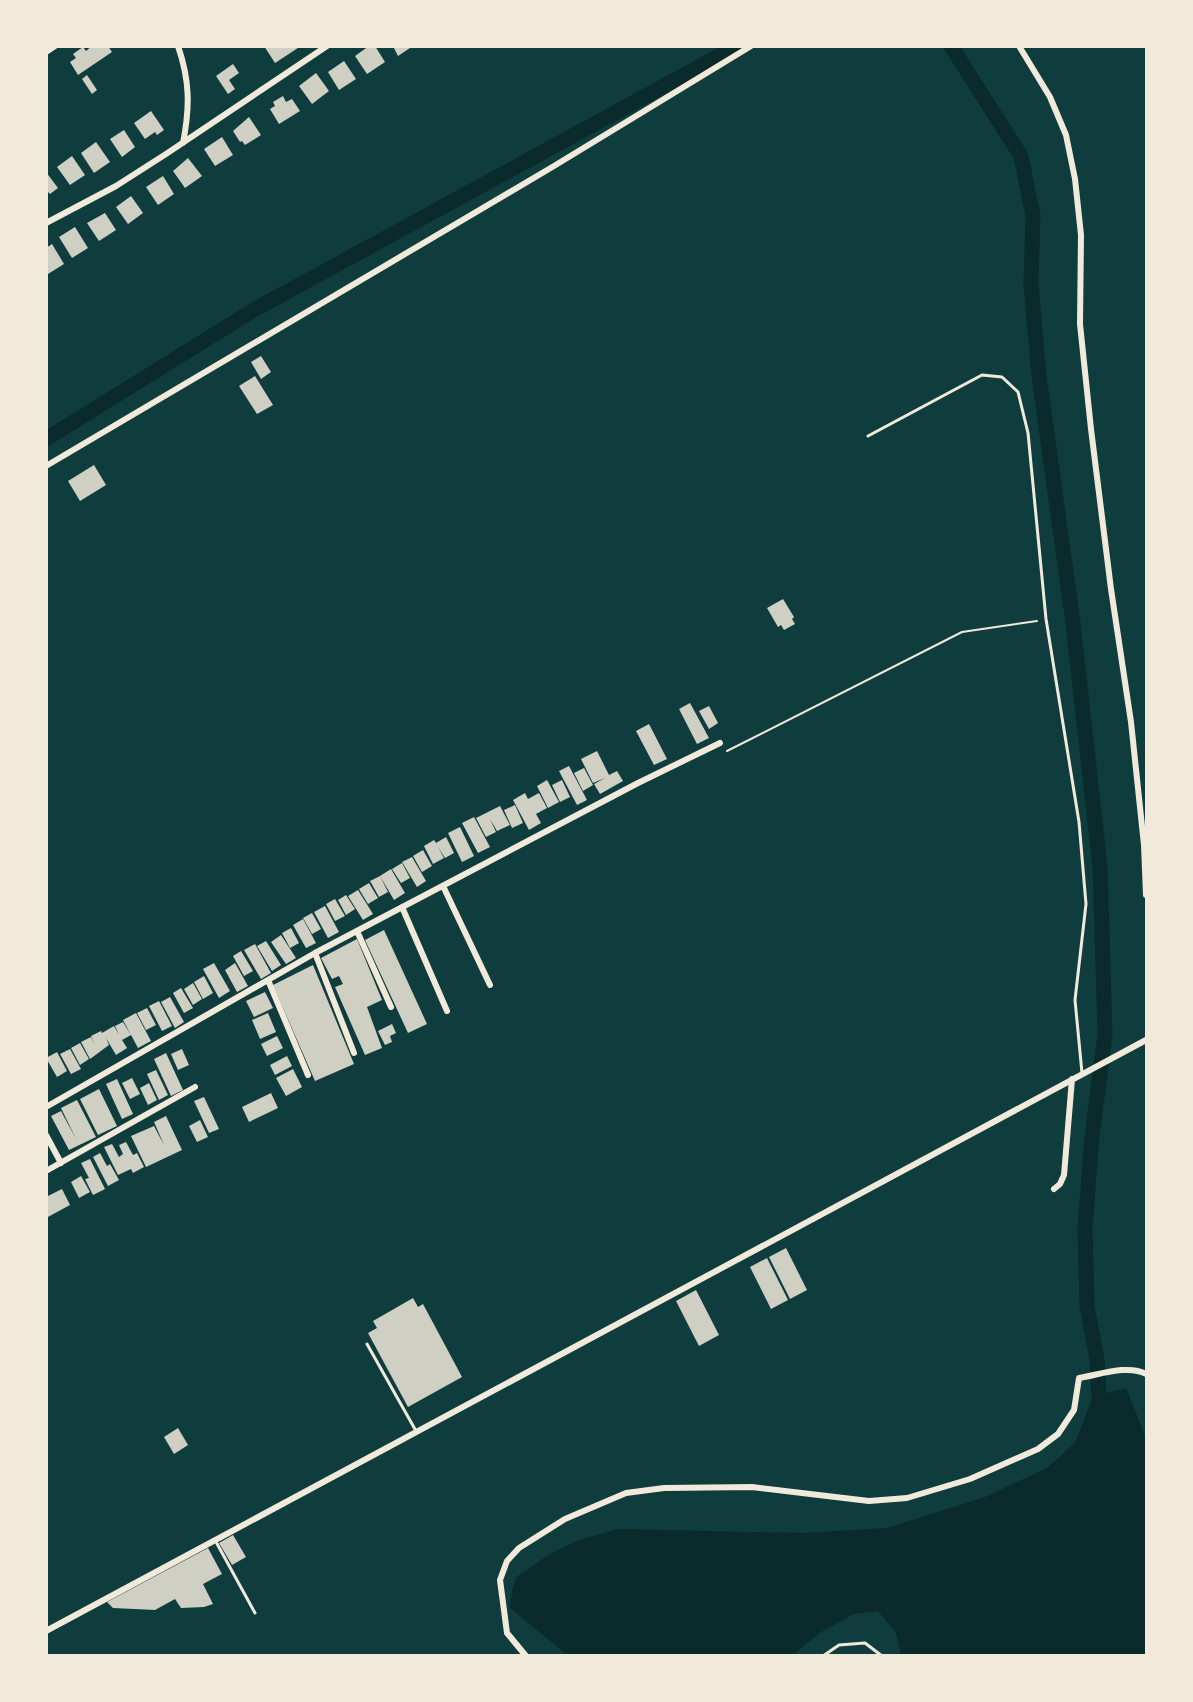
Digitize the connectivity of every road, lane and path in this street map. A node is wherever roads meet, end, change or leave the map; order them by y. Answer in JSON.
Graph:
{"nodes":[{"id":1,"x":55,"y":46,"type":"edge"},
{"id":2,"x":178,"y":46,"type":"edge"},
{"id":3,"x":327,"y":46,"type":"edge"},
{"id":4,"x":751,"y":46,"type":"edge"},
{"id":5,"x":1020,"y":46,"type":"edge"},
{"id":6,"x":46,"y":52,"type":"edge"},
{"id":7,"x":183,"y":143,"type":"junction"},
{"id":8,"x":46,"y":223,"type":"edge"},
{"id":9,"x":868,"y":436,"type":"dead end"},
{"id":10,"x":46,"y":466,"type":"edge"},
{"id":11,"x":1046,"y":619,"type":"junction"},
{"id":12,"x":720,"y":743,"type":"dead end"},
{"id":13,"x":718,"y":755,"type":"dead end"},
{"id":14,"x":443,"y":886,"type":"junction"},
{"id":15,"x":1146,"y":895,"type":"edge"},
{"id":16,"x":402,"y":908,"type":"junction"},
{"id":17,"x":357,"y":931,"type":"junction"},
{"id":18,"x":315,"y":954,"type":"junction"},
{"id":19,"x":268,"y":980,"type":"junction"},
{"id":20,"x":490,"y":985,"type":"dead end"},
{"id":21,"x":391,"y":1007,"type":"dead end"},
{"id":22,"x":447,"y":1011,"type":"dead end"},
{"id":23,"x":1144,"y":1040,"type":"edge"},
{"id":24,"x":354,"y":1053,"type":"dead end"},
{"id":25,"x":1082,"y":1073,"type":"junction"},
{"id":26,"x":308,"y":1075,"type":"dead end"},
{"id":27,"x":1072,"y":1079,"type":"junction"},
{"id":28,"x":195,"y":1087,"type":"dead end"},
{"id":29,"x":46,"y":1107,"type":"edge"},
{"id":30,"x":46,"y":1136,"type":"edge"},
{"id":31,"x":61,"y":1163,"type":"junction"},
{"id":32,"x":46,"y":1171,"type":"edge"},
{"id":33,"x":1054,"y":1189,"type":"dead end"},
{"id":34,"x":367,"y":1344,"type":"dead end"},
{"id":35,"x":1146,"y":1374,"type":"edge"},
{"id":36,"x":416,"y":1432,"type":"junction"},
{"id":37,"x":215,"y":1540,"type":"junction"},
{"id":38,"x":255,"y":1613,"type":"dead end"},
{"id":39,"x":46,"y":1631,"type":"edge"},
{"id":40,"x":526,"y":1656,"type":"edge"},
{"id":41,"x":823,"y":1656,"type":"edge"},
{"id":42,"x":882,"y":1656,"type":"edge"}],
"edges":[{"from":1,"to":6,"type":"street"},
{"from":2,"to":7,"type":"street"},
{"from":3,"to":7,"type":"street"},
{"from":4,"to":10,"type":"street"},
{"from":5,"to":15,"type":"street"},
{"from":7,"to":8,"type":"street"},
{"from":9,"to":11,"type":"lane"},
{"from":11,"to":13,"type":"path"},
{"from":11,"to":25,"type":"lane"},
{"from":12,"to":14,"type":"street"},
{"from":14,"to":16,"type":"street"},
{"from":14,"to":20,"type":"street"},
{"from":16,"to":17,"type":"street"},
{"from":16,"to":22,"type":"street"},
{"from":17,"to":18,"type":"street"},
{"from":17,"to":21,"type":"street"},
{"from":18,"to":19,"type":"street"},
{"from":18,"to":24,"type":"street"},
{"from":19,"to":26,"type":"street"},
{"from":19,"to":29,"type":"street"},
{"from":23,"to":25,"type":"street"},
{"from":25,"to":27,"type":"street"},
{"from":27,"to":33,"type":"street"},
{"from":27,"to":36,"type":"street"},
{"from":28,"to":31,"type":"street"},
{"from":30,"to":31,"type":"street"},
{"from":31,"to":32,"type":"street"},
{"from":34,"to":36,"type":"lane"},
{"from":35,"to":40,"type":"street"},
{"from":36,"to":37,"type":"street"},
{"from":37,"to":38,"type":"lane"},
{"from":37,"to":39,"type":"street"},
{"from":41,"to":42,"type":"lane"}]}
